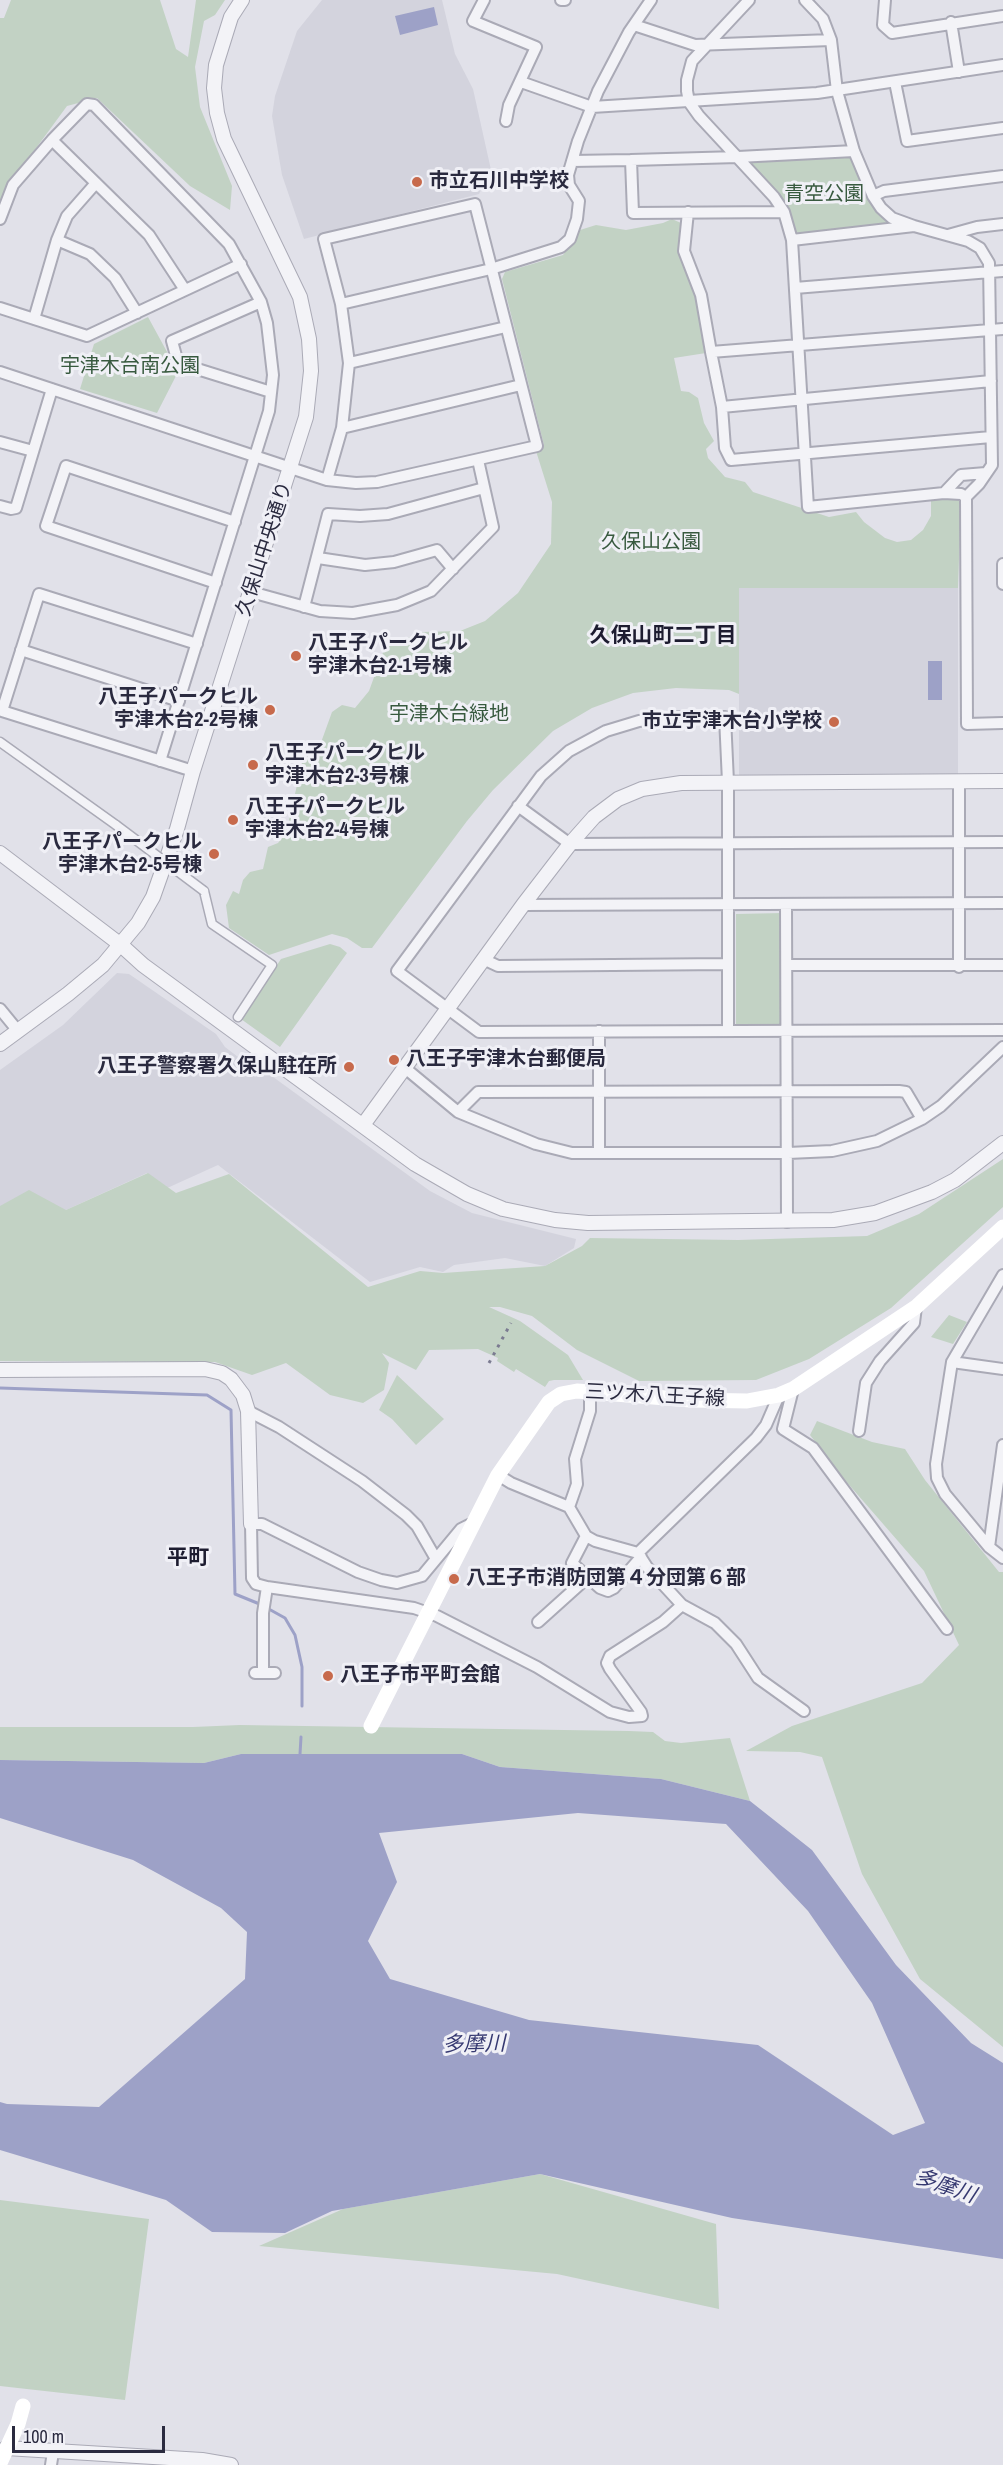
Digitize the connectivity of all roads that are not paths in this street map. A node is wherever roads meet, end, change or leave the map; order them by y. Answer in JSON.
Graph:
{"nodes":[{"id":1,"x":242,"y":0,"type":"edge"},
{"id":2,"x":484,"y":0,"type":"edge"},
{"id":3,"x":651,"y":0,"type":"edge"},
{"id":4,"x":749,"y":0,"type":"edge"},
{"id":5,"x":805,"y":0,"type":"edge"},
{"id":6,"x":885,"y":0,"type":"edge"},
{"id":7,"x":1003,"y":16,"type":"edge"},
{"id":8,"x":951,"y":22,"type":"junction"},
{"id":9,"x":634,"y":24,"type":"junction"},
{"id":10,"x":831,"y":40,"type":"junction"},
{"id":11,"x":705,"y":44,"type":"junction"},
{"id":12,"x":1003,"y":65,"type":"edge"},
{"id":13,"x":959,"y":72,"type":"junction"},
{"id":14,"x":520,"y":82,"type":"junction"},
{"id":15,"x":895,"y":82,"type":"junction"},
{"id":16,"x":837,"y":91,"type":"junction"},
{"id":17,"x":689,"y":102,"type":"junction"},
{"id":18,"x":592,"y":107,"type":"junction"},
{"id":19,"x":506,"y":121,"type":"dead end"},
{"id":20,"x":1003,"y":128,"type":"edge"},
{"id":21,"x":52,"y":140,"type":"junction"},
{"id":22,"x":854,"y":151,"type":"junction"},
{"id":23,"x":738,"y":158,"type":"junction"},
{"id":24,"x":631,"y":160,"type":"junction"},
{"id":25,"x":572,"y":161,"type":"junction"},
{"id":26,"x":1003,"y":176,"type":"edge"},
{"id":27,"x":96,"y":183,"type":"junction"},
{"id":28,"x":873,"y":196,"type":"junction"},
{"id":29,"x":688,"y":212,"type":"junction"},
{"id":30,"x":784,"y":212,"type":"junction"},
{"id":31,"x":0,"y":219,"type":"edge"},
{"id":32,"x":1003,"y":224,"type":"edge"},
{"id":33,"x":914,"y":226,"type":"junction"},
{"id":34,"x":948,"y":235,"type":"junction"},
{"id":35,"x":57,"y":240,"type":"junction"},
{"id":36,"x":792,"y":240,"type":"junction"},
{"id":37,"x":241,"y":264,"type":"junction"},
{"id":38,"x":491,"y":269,"type":"junction"},
{"id":39,"x":1003,"y":271,"type":"edge"},
{"id":40,"x":991,"y":272,"type":"junction"},
{"id":41,"x":795,"y":288,"type":"junction"},
{"id":42,"x":185,"y":290,"type":"junction"},
{"id":43,"x":261,"y":302,"type":"junction"},
{"id":44,"x":341,"y":304,"type":"junction"},
{"id":45,"x":0,"y":308,"type":"edge"},
{"id":46,"x":137,"y":313,"type":"junction"},
{"id":47,"x":34,"y":318,"type":"junction"},
{"id":48,"x":506,"y":327,"type":"junction"},
{"id":49,"x":1003,"y":329,"type":"edge"},
{"id":50,"x":991,"y":330,"type":"junction"},
{"id":51,"x":798,"y":345,"type":"junction"},
{"id":52,"x":711,"y":352,"type":"junction"},
{"id":53,"x":349,"y":363,"type":"junction"},
{"id":54,"x":0,"y":372,"type":"edge"},
{"id":55,"x":991,"y":381,"type":"junction"},
{"id":56,"x":521,"y":385,"type":"junction"},
{"id":57,"x":52,"y":389,"type":"junction"},
{"id":58,"x":271,"y":392,"type":"junction"},
{"id":59,"x":801,"y":399,"type":"junction"},
{"id":60,"x":722,"y":407,"type":"junction"},
{"id":61,"x":342,"y":428,"type":"junction"},
{"id":62,"x":991,"y":437,"type":"junction"},
{"id":63,"x":0,"y":442,"type":"edge"},
{"id":64,"x":33,"y":452,"type":"junction"},
{"id":65,"x":805,"y":453,"type":"junction"},
{"id":66,"x":256,"y":456,"type":"junction"},
{"id":67,"x":478,"y":460,"type":"junction"},
{"id":68,"x":291,"y":468,"type":"junction"},
{"id":69,"x":986,"y":473,"type":"junction"},
{"id":70,"x":327,"y":480,"type":"junction"},
{"id":71,"x":484,"y":489,"type":"junction"},
{"id":72,"x":944,"y":493,"type":"junction"},
{"id":73,"x":966,"y":497,"type":"junction"},
{"id":74,"x":0,"y":506,"type":"edge"},
{"id":75,"x":235,"y":522,"type":"junction"},
{"id":76,"x":318,"y":558,"type":"junction"},
{"id":77,"x":1003,"y":564,"type":"edge"},
{"id":78,"x":453,"y":569,"type":"junction"},
{"id":79,"x":216,"y":583,"type":"junction"},
{"id":80,"x":1003,"y":584,"type":"edge"},
{"id":81,"x":251,"y":592,"type":"junction"},
{"id":82,"x":304,"y":607,"type":"junction"},
{"id":83,"x":197,"y":644,"type":"junction"},
{"id":84,"x":21,"y":650,"type":"junction"},
{"id":85,"x":179,"y":701,"type":"junction"},
{"id":86,"x":1003,"y":723,"type":"edge"},
{"id":87,"x":0,"y":742,"type":"edge"},
{"id":88,"x":160,"y":761,"type":"junction"},
{"id":89,"x":194,"y":771,"type":"junction"},
{"id":90,"x":959,"y":781,"type":"junction"},
{"id":91,"x":1003,"y":781,"type":"edge"},
{"id":92,"x":728,"y":782,"type":"junction"},
{"id":93,"x":518,"y":806,"type":"junction"},
{"id":94,"x":959,"y":842,"type":"junction"},
{"id":95,"x":1003,"y":842,"type":"edge"},
{"id":96,"x":727,"y":843,"type":"junction"},
{"id":97,"x":570,"y":844,"type":"junction"},
{"id":98,"x":0,"y":853,"type":"edge"},
{"id":99,"x":959,"y":903,"type":"junction"},
{"id":100,"x":1003,"y":903,"type":"edge"},
{"id":101,"x":727,"y":904,"type":"junction"},
{"id":102,"x":786,"y":904,"type":"junction"},
{"id":103,"x":522,"y":905,"type":"junction"},
{"id":104,"x":121,"y":945,"type":"junction"},
{"id":105,"x":483,"y":959,"type":"junction"},
{"id":106,"x":727,"y":964,"type":"junction"},
{"id":107,"x":787,"y":965,"type":"junction"},
{"id":108,"x":1003,"y":965,"type":"edge"},
{"id":109,"x":959,"y":967,"type":"junction"},
{"id":110,"x":0,"y":1009,"type":"edge"},
{"id":111,"x":448,"y":1010,"type":"junction"},
{"id":112,"x":238,"y":1017,"type":"dead end"},
{"id":113,"x":18,"y":1030,"type":"junction"},
{"id":114,"x":787,"y":1030,"type":"junction"},
{"id":115,"x":1003,"y":1030,"type":"edge"},
{"id":116,"x":599,"y":1031,"type":"junction"},
{"id":117,"x":728,"y":1031,"type":"junction"},
{"id":118,"x":0,"y":1044,"type":"edge"},
{"id":119,"x":1003,"y":1047,"type":"edge"},
{"id":120,"x":405,"y":1068,"type":"junction"},
{"id":121,"x":599,"y":1092,"type":"junction"},
{"id":122,"x":788,"y":1092,"type":"junction"},
{"id":123,"x":458,"y":1112,"type":"junction"},
{"id":124,"x":922,"y":1119,"type":"junction"},
{"id":125,"x":363,"y":1125,"type":"junction"},
{"id":126,"x":1003,"y":1143,"type":"edge"},
{"id":127,"x":599,"y":1153,"type":"junction"},
{"id":128,"x":788,"y":1153,"type":"junction"},
{"id":129,"x":787,"y":1222,"type":"junction"},
{"id":130,"x":1003,"y":1227,"type":"edge"},
{"id":131,"x":1003,"y":1275,"type":"edge"},
{"id":132,"x":916,"y":1307,"type":"junction"},
{"id":133,"x":952,"y":1362,"type":"junction"},
{"id":134,"x":1003,"y":1369,"type":"edge"},
{"id":135,"x":0,"y":1370,"type":"edge"},
{"id":136,"x":793,"y":1389,"type":"junction"},
{"id":137,"x":590,"y":1392,"type":"junction"},
{"id":138,"x":779,"y":1395,"type":"junction"},
{"id":139,"x":248,"y":1411,"type":"junction"},
{"id":140,"x":859,"y":1431,"type":"dead end"},
{"id":141,"x":1003,"y":1445,"type":"edge"},
{"id":142,"x":498,"y":1475,"type":"junction"},
{"id":143,"x":569,"y":1507,"type":"junction"},
{"id":144,"x":251,"y":1524,"type":"junction"},
{"id":145,"x":471,"y":1524,"type":"junction"},
{"id":146,"x":586,"y":1536,"type":"junction"},
{"id":147,"x":989,"y":1547,"type":"junction"},
{"id":148,"x":640,"y":1555,"type":"junction"},
{"id":149,"x":1003,"y":1558,"type":"edge"},
{"id":150,"x":436,"y":1559,"type":"junction"},
{"id":151,"x":588,"y":1577,"type":"junction"},
{"id":152,"x":266,"y":1591,"type":"junction"},
{"id":153,"x":682,"y":1605,"type":"junction"},
{"id":154,"x":427,"y":1612,"type":"junction"},
{"id":155,"x":538,"y":1622,"type":"dead end"},
{"id":156,"x":947,"y":1629,"type":"dead end"},
{"id":157,"x":275,"y":1673,"type":"dead end"},
{"id":158,"x":804,"y":1712,"type":"dead end"},
{"id":159,"x":371,"y":1726,"type":"dead end"},
{"id":160,"x":23,"y":2406,"type":"dead end"},
{"id":161,"x":3,"y":2447,"type":"edge"},
{"id":162,"x":52,"y":2458,"type":"edge"},
{"id":163,"x":201,"y":2462,"type":"edge"},
{"id":164,"x":0,"y":2463,"type":"edge"},
{"id":165,"x":231,"y":2465,"type":"edge"}],
"edges":[{"from":1,"to":68,"type":"street","name":"久保山中央通り"},
{"from":2,"to":14,"type":"street"},
{"from":3,"to":9,"type":"street"},
{"from":4,"to":11,"type":"street"},
{"from":5,"to":10,"type":"street"},
{"from":6,"to":8,"type":"street"},
{"from":7,"to":8,"type":"street"},
{"from":8,"to":13,"type":"street"},
{"from":9,"to":11,"type":"street"},
{"from":9,"to":18,"type":"street"},
{"from":10,"to":11,"type":"street"},
{"from":10,"to":16,"type":"street"},
{"from":11,"to":17,"type":"street"},
{"from":12,"to":13,"type":"street"},
{"from":13,"to":15,"type":"street"},
{"from":14,"to":18,"type":"street"},
{"from":14,"to":19,"type":"street"},
{"from":15,"to":16,"type":"street"},
{"from":15,"to":20,"type":"street"},
{"from":16,"to":17,"type":"street"},
{"from":16,"to":22,"type":"street"},
{"from":17,"to":18,"type":"street"},
{"from":17,"to":23,"type":"street"},
{"from":18,"to":25,"type":"street"},
{"from":21,"to":27,"type":"street"},
{"from":21,"to":31,"type":"street"},
{"from":21,"to":37,"type":"street"},
{"from":22,"to":23,"type":"street"},
{"from":22,"to":28,"type":"street"},
{"from":23,"to":24,"type":"street"},
{"from":23,"to":30,"type":"street"},
{"from":24,"to":25,"type":"street"},
{"from":24,"to":29,"type":"street"},
{"from":25,"to":38,"type":"street"},
{"from":26,"to":28,"type":"street"},
{"from":27,"to":35,"type":"street"},
{"from":27,"to":42,"type":"street"},
{"from":28,"to":33,"type":"street"},
{"from":29,"to":30,"type":"street"},
{"from":29,"to":52,"type":"street"},
{"from":30,"to":36,"type":"street"},
{"from":32,"to":34,"type":"street"},
{"from":33,"to":34,"type":"street"},
{"from":33,"to":36,"type":"street"},
{"from":34,"to":40,"type":"street"},
{"from":35,"to":46,"type":"street"},
{"from":35,"to":47,"type":"street"},
{"from":36,"to":41,"type":"street"},
{"from":37,"to":42,"type":"street"},
{"from":37,"to":43,"type":"street"},
{"from":38,"to":44,"type":"street"},
{"from":38,"to":44,"type":"street"},
{"from":38,"to":48,"type":"street"},
{"from":39,"to":40,"type":"street"},
{"from":40,"to":41,"type":"street"},
{"from":40,"to":50,"type":"street"},
{"from":41,"to":51,"type":"street"},
{"from":42,"to":46,"type":"street"},
{"from":43,"to":58,"type":"street"},
{"from":43,"to":58,"type":"street"},
{"from":44,"to":53,"type":"street"},
{"from":45,"to":47,"type":"street"},
{"from":46,"to":47,"type":"street"},
{"from":48,"to":53,"type":"street"},
{"from":48,"to":56,"type":"street"},
{"from":49,"to":50,"type":"street"},
{"from":50,"to":51,"type":"street"},
{"from":50,"to":55,"type":"street"},
{"from":51,"to":52,"type":"street"},
{"from":51,"to":59,"type":"street"},
{"from":52,"to":60,"type":"street"},
{"from":53,"to":61,"type":"street"},
{"from":54,"to":57,"type":"street"},
{"from":55,"to":59,"type":"street"},
{"from":55,"to":62,"type":"street"},
{"from":56,"to":61,"type":"street"},
{"from":56,"to":67,"type":"street"},
{"from":57,"to":64,"type":"street"},
{"from":57,"to":66,"type":"street"},
{"from":58,"to":66,"type":"street"},
{"from":59,"to":60,"type":"street"},
{"from":59,"to":65,"type":"street"},
{"from":60,"to":65,"type":"street"},
{"from":61,"to":70,"type":"street"},
{"from":62,"to":65,"type":"street"},
{"from":62,"to":69,"type":"street"},
{"from":63,"to":64,"type":"street"},
{"from":64,"to":74,"type":"street"},
{"from":65,"to":72,"type":"street"},
{"from":66,"to":68,"type":"street"},
{"from":66,"to":75,"type":"street"},
{"from":67,"to":70,"type":"street"},
{"from":67,"to":71,"type":"street"},
{"from":68,"to":70,"type":"street"},
{"from":68,"to":81,"type":"street","name":"久保山中央通り"},
{"from":69,"to":72,"type":"street"},
{"from":69,"to":73,"type":"street"},
{"from":71,"to":76,"type":"street"},
{"from":71,"to":78,"type":"street"},
{"from":72,"to":73,"type":"street"},
{"from":73,"to":86,"type":"street"},
{"from":75,"to":79,"type":"street"},
{"from":75,"to":79,"type":"street"},
{"from":76,"to":78,"type":"street"},
{"from":76,"to":82,"type":"street"},
{"from":77,"to":80,"type":"street"},
{"from":78,"to":82,"type":"street"},
{"from":79,"to":83,"type":"street"},
{"from":81,"to":82,"type":"street"},
{"from":81,"to":89,"type":"street","name":"久保山中央通り"},
{"from":83,"to":84,"type":"street"},
{"from":83,"to":85,"type":"street"},
{"from":84,"to":85,"type":"street"},
{"from":84,"to":88,"type":"street"},
{"from":85,"to":88,"type":"street"},
{"from":87,"to":112,"type":"street","bridge":true},
{"from":88,"to":89,"type":"street"},
{"from":89,"to":104,"type":"street","name":"久保山中央通り"},
{"from":90,"to":91,"type":"street"},
{"from":90,"to":92,"type":"street"},
{"from":90,"to":94,"type":"street"},
{"from":92,"to":93,"type":"street"},
{"from":92,"to":96,"type":"street"},
{"from":92,"to":97,"type":"street"},
{"from":93,"to":97,"type":"street"},
{"from":93,"to":111,"type":"street"},
{"from":94,"to":95,"type":"street"},
{"from":94,"to":96,"type":"street"},
{"from":94,"to":99,"type":"street"},
{"from":96,"to":97,"type":"street"},
{"from":96,"to":101,"type":"street"},
{"from":97,"to":103,"type":"street"},
{"from":98,"to":104,"type":"street"},
{"from":99,"to":100,"type":"street"},
{"from":99,"to":102,"type":"street"},
{"from":99,"to":109,"type":"street"},
{"from":101,"to":102,"type":"street"},
{"from":101,"to":103,"type":"street"},
{"from":101,"to":106,"type":"street"},
{"from":102,"to":107,"type":"street"},
{"from":103,"to":105,"type":"street"},
{"from":104,"to":113,"type":"street","name":"久保山中央通り"},
{"from":104,"to":125,"type":"street"},
{"from":105,"to":106,"type":"street"},
{"from":105,"to":111,"type":"street"},
{"from":106,"to":117,"type":"street"},
{"from":107,"to":109,"type":"street"},
{"from":107,"to":114,"type":"street"},
{"from":108,"to":109,"type":"street"},
{"from":110,"to":113,"type":"street"},
{"from":111,"to":116,"type":"street"},
{"from":111,"to":120,"type":"street"},
{"from":113,"to":118,"type":"street","name":"久保山中央通り"},
{"from":114,"to":115,"type":"street"},
{"from":114,"to":117,"type":"street"},
{"from":114,"to":122,"type":"street"},
{"from":116,"to":117,"type":"street"},
{"from":116,"to":121,"type":"street"},
{"from":119,"to":124,"type":"street"},
{"from":120,"to":123,"type":"street"},
{"from":120,"to":125,"type":"street"},
{"from":121,"to":122,"type":"street"},
{"from":121,"to":123,"type":"street"},
{"from":121,"to":127,"type":"street"},
{"from":122,"to":124,"type":"street"},
{"from":122,"to":128,"type":"street"},
{"from":123,"to":127,"type":"street"},
{"from":124,"to":128,"type":"street"},
{"from":125,"to":129,"type":"street"},
{"from":126,"to":129,"type":"street"},
{"from":127,"to":128,"type":"street"},
{"from":128,"to":129,"type":"street"},
{"from":130,"to":132,"type":"main road","name":"三ツ木八王子線"},
{"from":131,"to":133,"type":"street"},
{"from":132,"to":136,"type":"main road","name":"三ツ木八王子線"},
{"from":132,"to":140,"type":"street"},
{"from":133,"to":134,"type":"street"},
{"from":133,"to":147,"type":"street"},
{"from":135,"to":139,"type":"street"},
{"from":136,"to":138,"type":"main road","name":"三ツ木八王子線"},
{"from":136,"to":156,"type":"street"},
{"from":137,"to":138,"type":"main road","name":"三ツ木八王子線"},
{"from":137,"to":142,"type":"main road","name":"三ツ木八王子線"},
{"from":137,"to":143,"type":"street"},
{"from":138,"to":148,"type":"street"},
{"from":139,"to":144,"type":"street"},
{"from":139,"to":150,"type":"street"},
{"from":141,"to":147,"type":"street"},
{"from":142,"to":143,"type":"street"},
{"from":142,"to":145,"type":"main road","name":"三ツ木八王子線"},
{"from":143,"to":146,"type":"street"},
{"from":144,"to":150,"type":"street"},
{"from":144,"to":152,"type":"street"},
{"from":145,"to":150,"type":"street"},
{"from":145,"to":154,"type":"main road","name":"三ツ木八王子線"},
{"from":146,"to":148,"type":"street"},
{"from":146,"to":151,"type":"street"},
{"from":147,"to":149,"type":"street"},
{"from":148,"to":151,"type":"street"},
{"from":148,"to":153,"type":"street"},
{"from":151,"to":155,"type":"street"},
{"from":152,"to":154,"type":"street"},
{"from":152,"to":157,"type":"street"},
{"from":153,"to":154,"type":"street"},
{"from":153,"to":158,"type":"street"},
{"from":154,"to":159,"type":"main road","name":"三ツ木八王子線"},
{"from":160,"to":161,"type":"main road"},
{"from":161,"to":162,"type":"street"},
{"from":161,"to":164,"type":"main road"},
{"from":162,"to":163,"type":"street"},
{"from":163,"to":165,"type":"street"}]}
